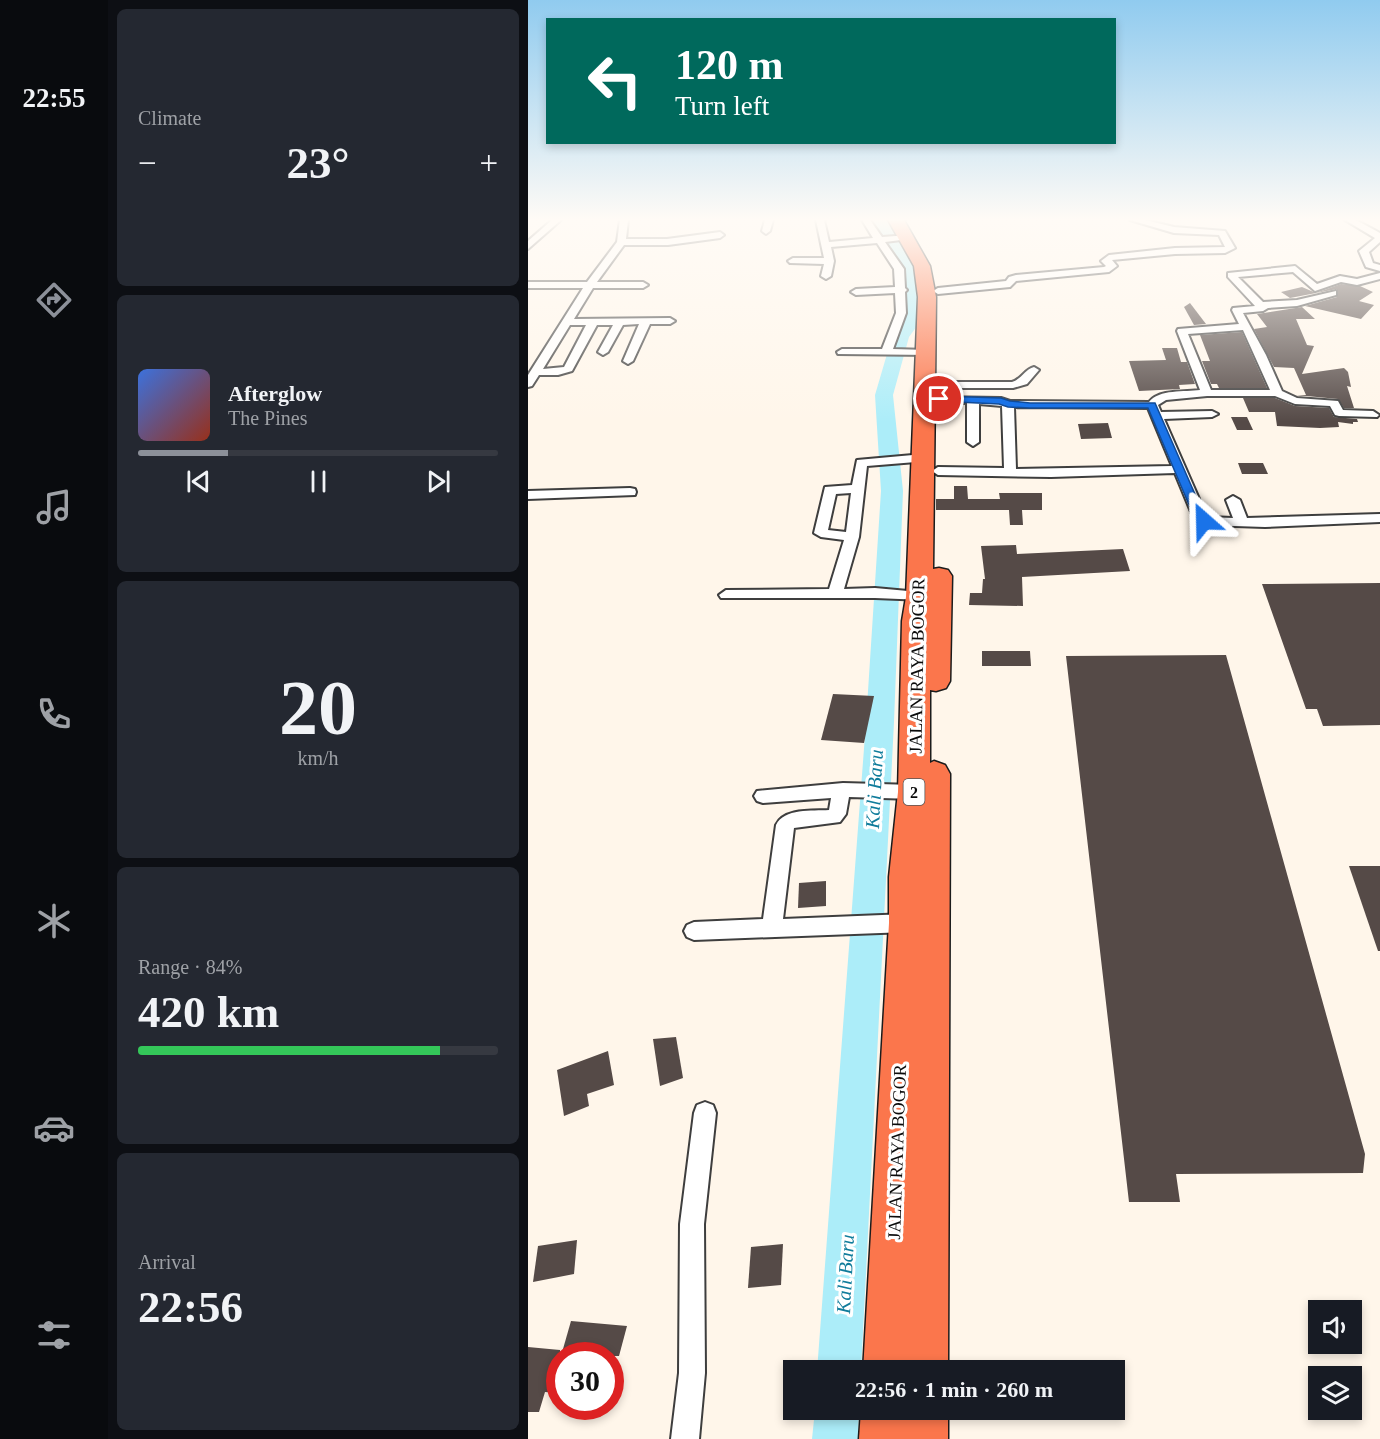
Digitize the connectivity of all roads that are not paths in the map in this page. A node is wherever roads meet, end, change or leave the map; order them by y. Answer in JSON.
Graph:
{"nodes":[{"id":1,"x":589,"y":287,"type":"edge"},
{"id":2,"x":925,"y":287,"type":"edge"},
{"id":3,"x":938,"y":287,"type":"edge"},
{"id":4,"x":978,"y":287,"type":"edge"},
{"id":5,"x":1243,"y":287,"type":"edge"},
{"id":6,"x":902,"y":290,"type":"joint"},
{"id":7,"x":938,"y":291,"type":"junction"},
{"id":8,"x":856,"y":292,"type":"dead end"},
{"id":9,"x":1334,"y":292,"type":"dead end"},
{"id":10,"x":1260,"y":305,"type":"junction"},
{"id":11,"x":620,"y":321,"type":"junction"},
{"id":12,"x":646,"y":321,"type":"junction"},
{"id":13,"x":670,"y":321,"type":"dead end"},
{"id":14,"x":567,"y":322,"type":"junction"},
{"id":15,"x":593,"y":322,"type":"junction"},
{"id":16,"x":1245,"y":327,"type":"junction"},
{"id":17,"x":603,"y":352,"type":"dead end"},
{"id":18,"x":842,"y":352,"type":"dead end"},
{"id":19,"x":889,"y":353,"type":"junction"},
{"id":20,"x":922,"y":353,"type":"junction"},
{"id":21,"x":528,"y":358,"type":"edge"},
{"id":22,"x":546,"y":358,"type":"junction"},
{"id":23,"x":628,"y":361,"type":"dead end"},
{"id":24,"x":1034,"y":370,"type":"dead end"},
{"id":25,"x":537,"y":372,"type":"junction"},
{"id":26,"x":528,"y":384,"type":"edge"},
{"id":27,"x":939,"y":392,"type":"junction"},
{"id":28,"x":1207,"y":393,"type":"junction"},
{"id":29,"x":1277,"y":393,"type":"junction"},
{"id":30,"x":973,"y":400,"type":"junction"},
{"id":31,"x":1008,"y":404,"type":"junction"},
{"id":32,"x":1154,"y":410,"type":"junction"},
{"id":33,"x":1212,"y":414,"type":"dead end"},
{"id":34,"x":1373,"y":415,"type":"dead end"},
{"id":35,"x":974,"y":442,"type":"dead end"},
{"id":36,"x":924,"y":463,"type":"junction"},
{"id":37,"x":1181,"y":469,"type":"junction"},
{"id":38,"x":1010,"y":472,"type":"junction"},
{"id":39,"x":858,"y":489,"type":"junction"},
{"id":40,"x":630,"y":492,"type":"dead end"},
{"id":41,"x":528,"y":495,"type":"edge"},
{"id":42,"x":1233,"y":500,"type":"dead end"},
{"id":43,"x":1380,"y":518,"type":"edge"},
{"id":44,"x":1242,"y":523,"type":"junction"},
{"id":45,"x":852,"y":537,"type":"junction"},
{"id":46,"x":836,"y":594,"type":"junction"},
{"id":47,"x":726,"y":595,"type":"dead end"},
{"id":48,"x":913,"y":597,"type":"junction"},
{"id":49,"x":848,"y":790,"type":"junction"},
{"id":50,"x":902,"y":791,"type":"junction"},
{"id":51,"x":763,"y":796,"type":"dead end"},
{"id":52,"x":900,"y":923,"type":"junction"},
{"id":53,"x":772,"y":928,"type":"junction"},
{"id":54,"x":694,"y":931,"type":"dead end"},
{"id":55,"x":705,"y":1113,"type":"dead end"},
{"id":56,"x":887,"y":1360,"type":"edge"},
{"id":57,"x":924,"y":1360,"type":"edge"},
{"id":58,"x":885,"y":1420,"type":"edge"},
{"id":59,"x":923,"y":1420,"type":"edge"},
{"id":60,"x":685,"y":1439,"type":"edge"},
{"id":61,"x":884,"y":1439,"type":"edge"},
{"id":62,"x":923,"y":1439,"type":"edge"}],
"edges":[{"from":1,"to":14,"type":"street"},
{"from":2,"to":20,"type":"highway","name":"JALAN RAYA BOGOR","number":"2"},
{"from":3,"to":7,"type":"highway","name":"JALAN RAYA BOGOR","number":"2"},
{"from":4,"to":7,"type":"street"},
{"from":5,"to":10,"type":"street"},
{"from":6,"to":8,"type":"street"},
{"from":6,"to":19,"type":"street"},
{"from":7,"to":27,"type":"highway","name":"JALAN RAYA BOGOR","number":"2"},
{"from":9,"to":10,"type":"street"},
{"from":10,"to":16,"type":"street"},
{"from":11,"to":12,"type":"street"},
{"from":11,"to":15,"type":"street"},
{"from":11,"to":17,"type":"street"},
{"from":12,"to":13,"type":"street"},
{"from":12,"to":23,"type":"street"},
{"from":14,"to":15,"type":"street"},
{"from":14,"to":22,"type":"street"},
{"from":15,"to":25,"type":"street"},
{"from":16,"to":28,"type":"street"},
{"from":16,"to":29,"type":"street"},
{"from":18,"to":19,"type":"street"},
{"from":19,"to":20,"type":"street"},
{"from":20,"to":36,"type":"highway","name":"JALAN RAYA BOGOR","number":"2"},
{"from":21,"to":22,"type":"street"},
{"from":22,"to":25,"type":"street"},
{"from":24,"to":27,"type":"street"},
{"from":25,"to":26,"type":"street"},
{"from":27,"to":30,"type":"street"},
{"from":27,"to":36,"type":"highway","name":"JALAN RAYA BOGOR","number":"2"},
{"from":28,"to":29,"type":"street"},
{"from":28,"to":32,"type":"street"},
{"from":29,"to":34,"type":"street"},
{"from":30,"to":31,"type":"street"},
{"from":30,"to":35,"type":"street"},
{"from":31,"to":32,"type":"street"},
{"from":31,"to":38,"type":"street"},
{"from":32,"to":33,"type":"street"},
{"from":32,"to":37,"type":"street"},
{"from":36,"to":38,"type":"street"},
{"from":36,"to":39,"type":"street"},
{"from":36,"to":48,"type":"highway","name":"JALAN RAYA BOGOR","number":"2"},
{"from":36,"to":57,"type":"highway","name":"JALAN RAYA BOGOR","number":"2"},
{"from":37,"to":38,"type":"street"},
{"from":37,"to":44,"type":"street"},
{"from":39,"to":45,"type":"street"},
{"from":39,"to":45,"type":"street"},
{"from":40,"to":41,"type":"street"},
{"from":42,"to":44,"type":"street"},
{"from":43,"to":44,"type":"street"},
{"from":45,"to":46,"type":"street"},
{"from":46,"to":47,"type":"street"},
{"from":46,"to":48,"type":"street"},
{"from":48,"to":50,"type":"highway","name":"JALAN RAYA BOGOR","number":"2"},
{"from":49,"to":50,"type":"street"},
{"from":49,"to":51,"type":"street"},
{"from":49,"to":53,"type":"street"},
{"from":50,"to":52,"type":"highway","name":"JALAN RAYA BOGOR","number":"2"},
{"from":52,"to":53,"type":"street"},
{"from":52,"to":56,"type":"highway","name":"JALAN RAYA BOGOR","number":"2"},
{"from":53,"to":54,"type":"street"},
{"from":55,"to":60,"type":"street"},
{"from":58,"to":61,"type":"highway"},
{"from":59,"to":62,"type":"highway"}]}
